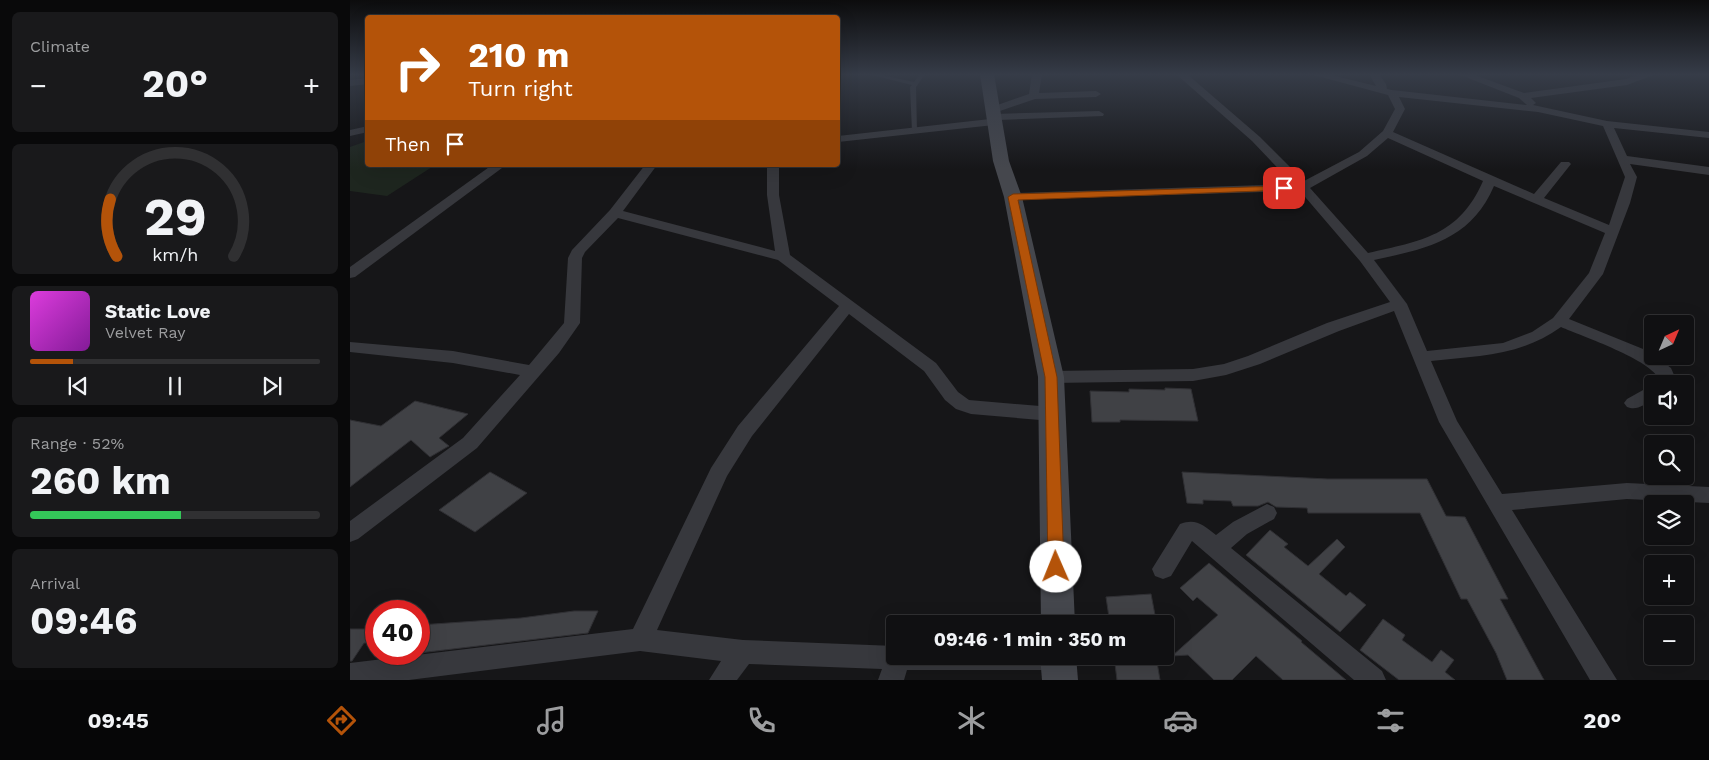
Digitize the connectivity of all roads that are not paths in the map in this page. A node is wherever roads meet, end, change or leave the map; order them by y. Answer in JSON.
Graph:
{"nodes":[{"id":1,"x":914,"y":106,"type":"edge"},
{"id":2,"x":992,"y":106,"type":"edge"},
{"id":3,"x":1015,"y":106,"type":"edge"},
{"id":4,"x":1218,"y":106,"type":"edge"},
{"id":5,"x":1398,"y":106,"type":"edge"},
{"id":6,"x":1509,"y":106,"type":"edge"},
{"id":7,"x":1534,"y":106,"type":"edge"},
{"id":8,"x":1538,"y":109,"type":"junction"},
{"id":9,"x":1099,"y":114,"type":"dead end"},
{"id":10,"x":994,"y":116,"type":"junction"},
{"id":11,"x":1607,"y":124,"type":"junction"},
{"id":12,"x":365,"y":130,"type":"edge"},
{"id":13,"x":915,"y":131,"type":"junction"},
{"id":14,"x":350,"y":133,"type":"edge"},
{"id":15,"x":1387,"y":133,"type":"junction"},
{"id":16,"x":1709,"y":135,"type":"edge"},
{"id":17,"x":840,"y":140,"type":"edge"},
{"id":18,"x":1622,"y":159,"type":"junction"},
{"id":19,"x":1565,"y":164,"type":"dead end"},
{"id":20,"x":497,"y":167,"type":"edge"},
{"id":21,"x":650,"y":167,"type":"edge"},
{"id":22,"x":773,"y":167,"type":"edge"},
{"id":23,"x":1709,"y":171,"type":"edge"},
{"id":24,"x":1490,"y":180,"type":"junction"},
{"id":25,"x":1303,"y":187,"type":"junction"},
{"id":26,"x":1013,"y":197,"type":"junction"},
{"id":27,"x":1537,"y":199,"type":"junction"},
{"id":28,"x":615,"y":213,"type":"junction"},
{"id":29,"x":1612,"y":231,"type":"junction"},
{"id":30,"x":783,"y":257,"type":"junction"},
{"id":31,"x":1365,"y":258,"type":"junction"},
{"id":32,"x":350,"y":274,"type":"edge"},
{"id":33,"x":1399,"y":304,"type":"junction"},
{"id":34,"x":848,"y":306,"type":"junction"},
{"id":35,"x":1559,"y":321,"type":"junction"},
{"id":36,"x":350,"y":347,"type":"edge"},
{"id":37,"x":1421,"y":357,"type":"junction"},
{"id":38,"x":533,"y":372,"type":"junction"},
{"id":39,"x":1666,"y":375,"type":"edge"},
{"id":40,"x":1051,"y":377,"type":"junction"},
{"id":41,"x":1644,"y":396,"type":"edge"},
{"id":42,"x":1633,"y":403,"type":"dead end"},
{"id":43,"x":1052,"y":414,"type":"junction"},
{"id":44,"x":1709,"y":495,"type":"edge"},
{"id":45,"x":1497,"y":503,"type":"junction"},
{"id":46,"x":1266,"y":513,"type":"dead end"},
{"id":47,"x":350,"y":533,"type":"edge"},
{"id":48,"x":1215,"y":548,"type":"junction"},
{"id":49,"x":1163,"y":569,"type":"dead end"},
{"id":50,"x":1058,"y":615,"type":"edge"},
{"id":51,"x":640,"y":640,"type":"junction"},
{"id":52,"x":743,"y":652,"type":"junction"},
{"id":53,"x":939,"y":665,"type":"edge"},
{"id":54,"x":895,"y":669,"type":"edge"},
{"id":55,"x":350,"y":675,"type":"edge"},
{"id":56,"x":722,"y":680,"type":"edge"},
{"id":57,"x":1373,"y":680,"type":"edge"},
{"id":58,"x":1604,"y":680,"type":"edge"}],
"edges":[{"from":1,"to":13,"type":"lane"},
{"from":2,"to":10,"type":"street"},
{"from":3,"to":10,"type":"street"},
{"from":4,"to":25,"type":"street"},
{"from":5,"to":15,"type":"street"},
{"from":6,"to":8,"type":"street"},
{"from":7,"to":8,"type":"street"},
{"from":8,"to":11,"type":"street"},
{"from":9,"to":10,"type":"street"},
{"from":10,"to":13,"type":"street"},
{"from":10,"to":26,"type":"street"},
{"from":11,"to":16,"type":"street"},
{"from":11,"to":18,"type":"street"},
{"from":12,"to":14,"type":"street"},
{"from":13,"to":17,"type":"street"},
{"from":15,"to":24,"type":"street"},
{"from":15,"to":25,"type":"street"},
{"from":18,"to":23,"type":"street"},
{"from":18,"to":29,"type":"street"},
{"from":19,"to":27,"type":"street"},
{"from":20,"to":32,"type":"street"},
{"from":21,"to":28,"type":"street"},
{"from":22,"to":30,"type":"street"},
{"from":24,"to":27,"type":"street"},
{"from":24,"to":31,"type":"street"},
{"from":25,"to":26,"type":"street"},
{"from":25,"to":31,"type":"street"},
{"from":26,"to":40,"type":"street"},
{"from":27,"to":29,"type":"street"},
{"from":28,"to":30,"type":"street"},
{"from":28,"to":38,"type":"street"},
{"from":29,"to":35,"type":"street"},
{"from":30,"to":34,"type":"street"},
{"from":31,"to":33,"type":"street"},
{"from":33,"to":37,"type":"street"},
{"from":33,"to":40,"type":"street"},
{"from":34,"to":43,"type":"street"},
{"from":34,"to":51,"type":"street"},
{"from":35,"to":37,"type":"street"},
{"from":35,"to":39,"type":"street"},
{"from":36,"to":38,"type":"street"},
{"from":37,"to":45,"type":"street"},
{"from":38,"to":47,"type":"street"},
{"from":40,"to":43,"type":"street"},
{"from":41,"to":42,"type":"street"},
{"from":43,"to":50,"type":"street"},
{"from":44,"to":45,"type":"street"},
{"from":45,"to":58,"type":"street"},
{"from":46,"to":48,"type":"street"},
{"from":48,"to":49,"type":"street"},
{"from":48,"to":57,"type":"street"},
{"from":51,"to":52,"type":"street"},
{"from":51,"to":55,"type":"street"},
{"from":52,"to":54,"type":"street"},
{"from":52,"to":56,"type":"street"},
{"from":53,"to":54,"type":"street"}]}
